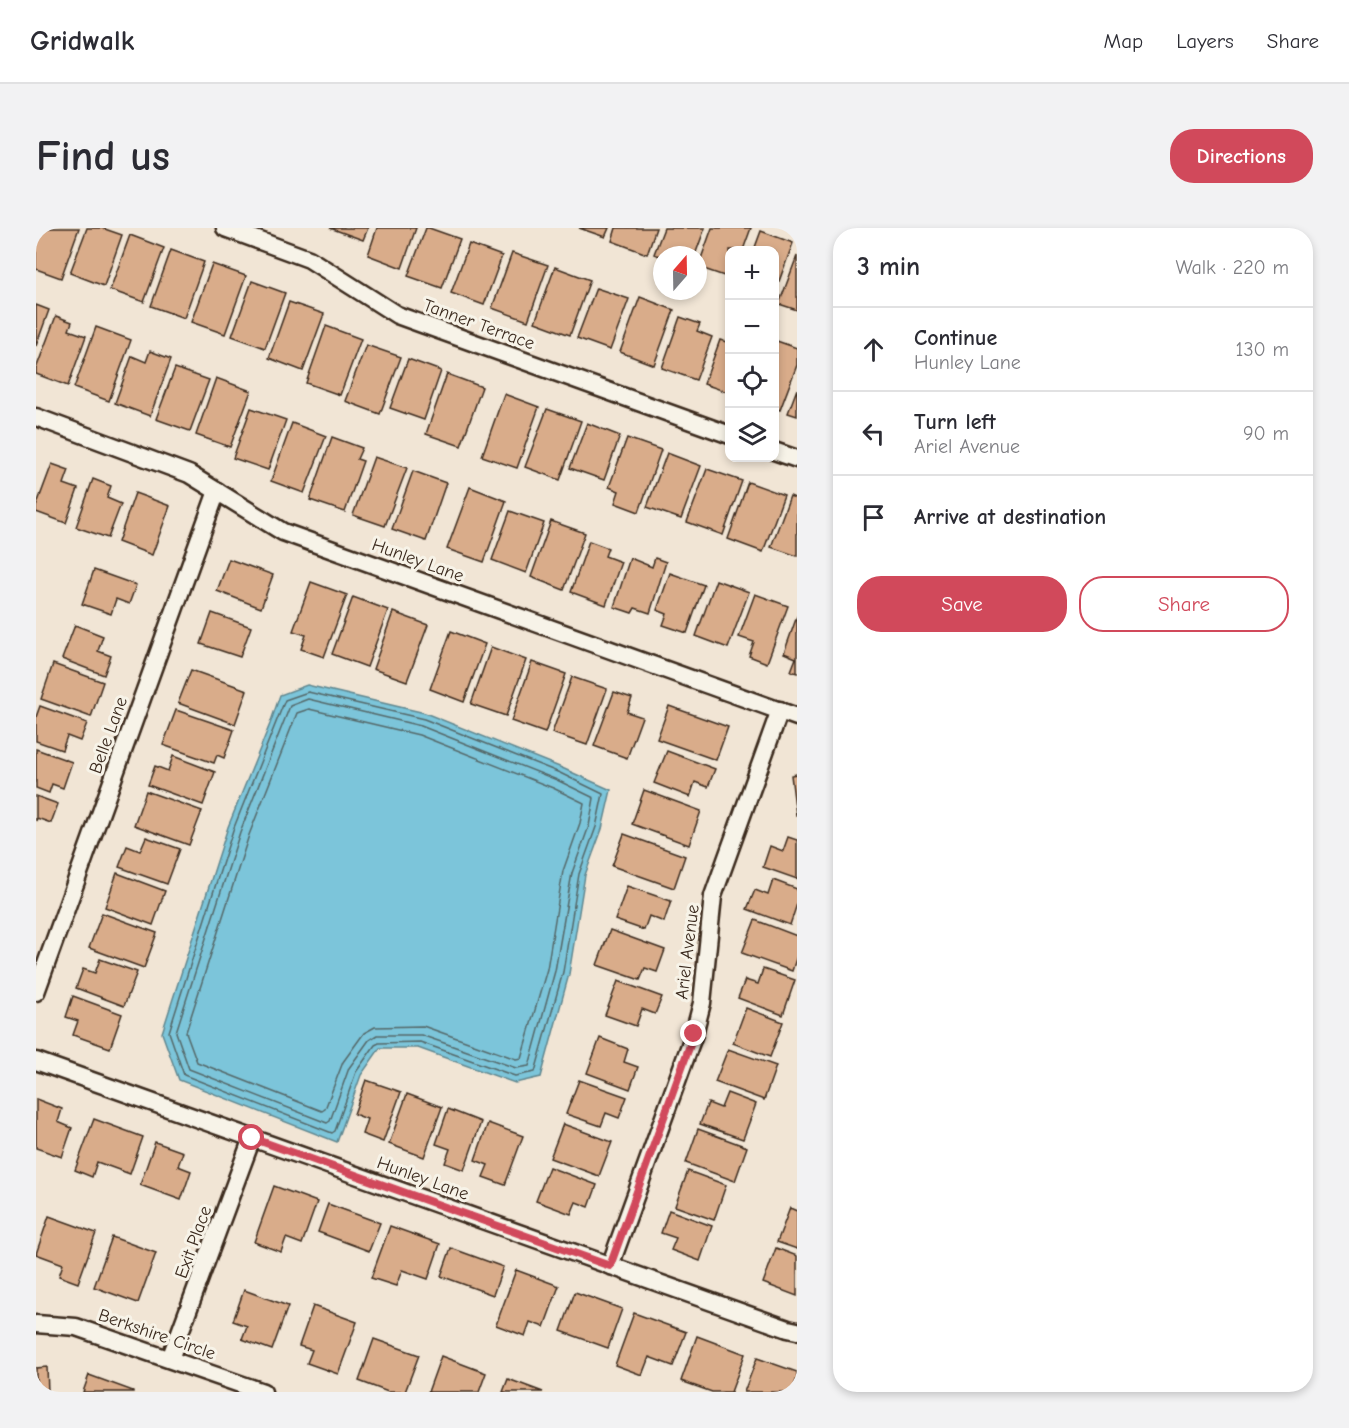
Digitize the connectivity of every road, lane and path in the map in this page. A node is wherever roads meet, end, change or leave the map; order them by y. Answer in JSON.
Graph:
{"nodes":[{"id":1,"x":225,"y":228,"type":"edge"},
{"id":2,"x":36,"y":417,"type":"edge"},
{"id":3,"x":725,"y":434,"type":"edge"},
{"id":4,"x":779,"y":453,"type":"edge"},
{"id":5,"x":797,"y":459,"type":"edge"},
{"id":6,"x":217,"y":491,"type":"junction"},
{"id":7,"x":780,"y":710,"type":"junction"},
{"id":8,"x":797,"y":717,"type":"edge"},
{"id":9,"x":36,"y":992,"type":"edge"},
{"id":10,"x":36,"y":1061,"type":"edge"},
{"id":11,"x":252,"y":1138,"type":"junction"},
{"id":12,"x":610,"y":1266,"type":"junction"},
{"id":13,"x":36,"y":1324,"type":"edge"},
{"id":14,"x":797,"y":1331,"type":"edge"},
{"id":15,"x":170,"y":1359,"type":"junction"},
{"id":16,"x":263,"y":1392,"type":"edge"}],
"edges":[{"from":1,"to":3,"type":"street","name":"Tanner Terrace"},
{"from":2,"to":6,"type":"street","name":"Hunley Lane"},
{"from":4,"to":5,"type":"street"},
{"from":6,"to":7,"type":"street","name":"Hunley Lane"},
{"from":6,"to":9,"type":"street","name":"Belle Lane"},
{"from":7,"to":8,"type":"street","name":"Hunley Lane"},
{"from":7,"to":12,"type":"street","name":"Ariel Avenue"},
{"from":10,"to":11,"type":"street","name":"Hunley Lane"},
{"from":11,"to":12,"type":"street","name":"Hunley Lane"},
{"from":11,"to":15,"type":"street","name":"Exit Place"},
{"from":12,"to":14,"type":"street","name":"Hunley Lane"},
{"from":13,"to":15,"type":"street","name":"Berkshire Circle"},
{"from":15,"to":16,"type":"street","name":"Berkshire Circle"}]}
